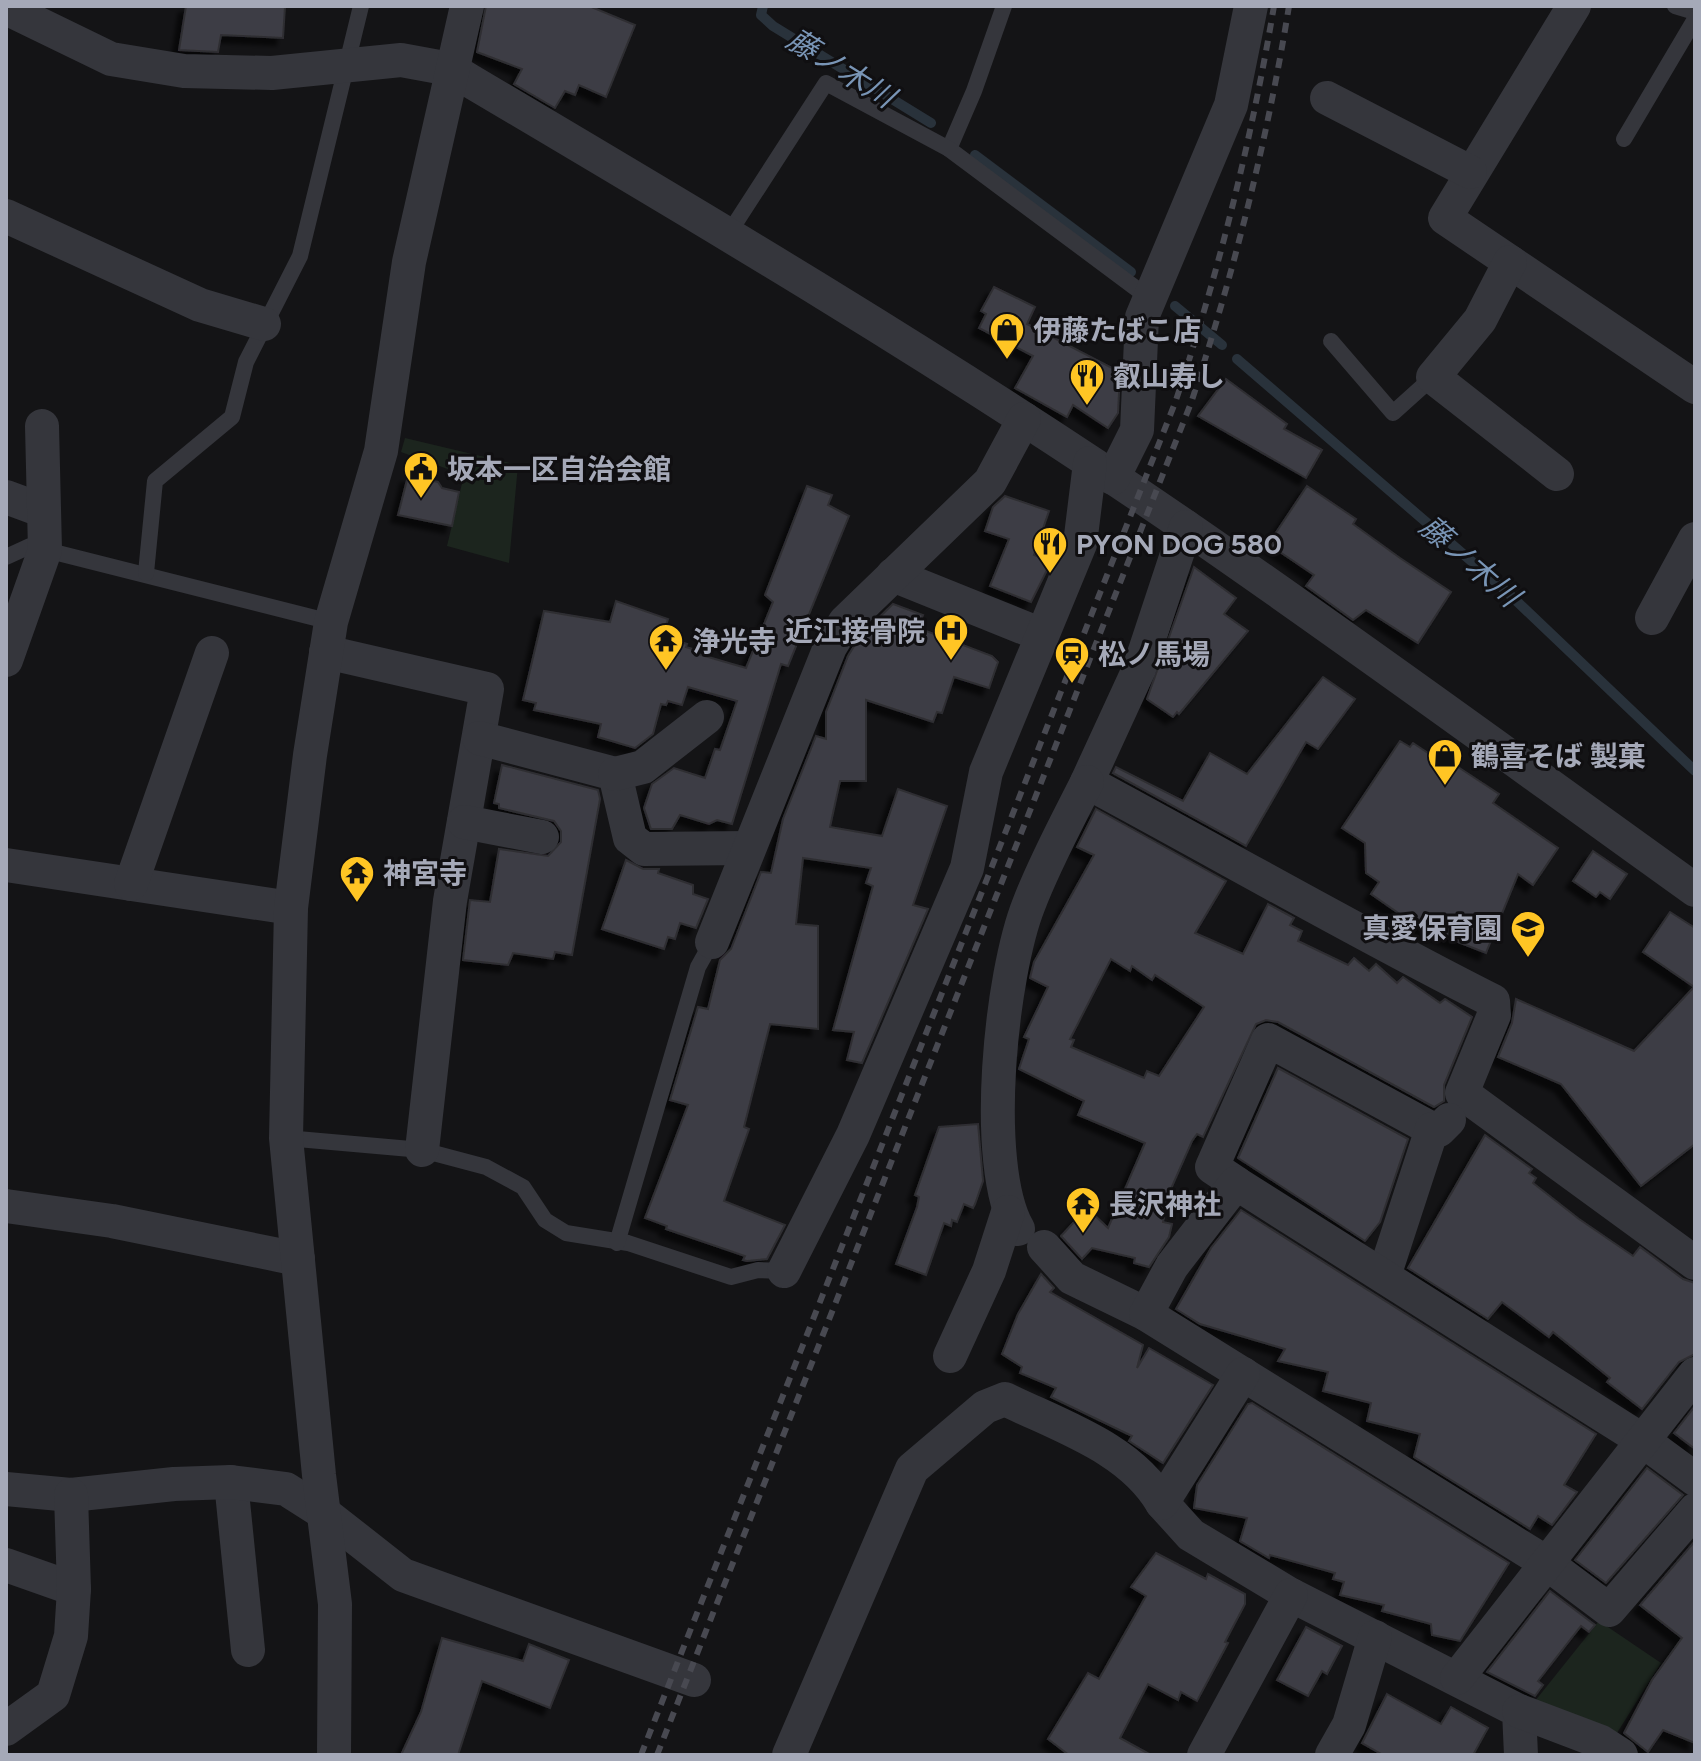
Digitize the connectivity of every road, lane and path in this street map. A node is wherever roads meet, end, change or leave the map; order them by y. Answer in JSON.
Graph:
{"nodes":[{"id":1,"x":361,"y":6,"type":"edge"},
{"id":2,"x":467,"y":6,"type":"edge"},
{"id":3,"x":1004,"y":6,"type":"edge"},
{"id":4,"x":1251,"y":6,"type":"edge"},
{"id":5,"x":1574,"y":6,"type":"edge"},
{"id":6,"x":1675,"y":6,"type":"edge"},
{"id":7,"x":6,"y":8,"type":"edge"},
{"id":8,"x":1695,"y":12,"type":"edge"},
{"id":9,"x":1695,"y":19,"type":"edge"},
{"id":10,"x":347,"y":65,"type":"junction"},
{"id":11,"x":450,"y":69,"type":"junction"},
{"id":12,"x":1327,"y":98,"type":"dead end"},
{"id":13,"x":1624,"y":139,"type":"dead end"},
{"id":14,"x":949,"y":149,"type":"junction"},
{"id":15,"x":1470,"y":172,"type":"junction"},
{"id":16,"x":6,"y":216,"type":"edge"},
{"id":17,"x":729,"y":233,"type":"junction"},
{"id":18,"x":1510,"y":262,"type":"junction"},
{"id":19,"x":1149,"y":298,"type":"junction"},
{"id":20,"x":264,"y":324,"type":"junction"},
{"id":21,"x":1331,"y":341,"type":"dead end"},
{"id":22,"x":1433,"y":377,"type":"junction"},
{"id":23,"x":1695,"y":387,"type":"edge"},
{"id":24,"x":1024,"y":419,"type":"junction"},
{"id":25,"x":42,"y":426,"type":"dead end"},
{"id":26,"x":1102,"y":470,"type":"junction"},
{"id":27,"x":1557,"y":474,"type":"dead end"},
{"id":28,"x":6,"y":497,"type":"edge"},
{"id":29,"x":44,"y":511,"type":"junction"},
{"id":30,"x":1186,"y":527,"type":"junction"},
{"id":31,"x":1695,"y":539,"type":"edge"},
{"id":32,"x":45,"y":550,"type":"junction"},
{"id":33,"x":6,"y":557,"type":"edge"},
{"id":34,"x":146,"y":573,"type":"junction"},
{"id":35,"x":893,"y":575,"type":"junction"},
{"id":36,"x":1652,"y":618,"type":"dead end"},
{"id":37,"x":1042,"y":635,"type":"junction"},
{"id":38,"x":329,"y":637,"type":"junction"},
{"id":39,"x":212,"y":653,"type":"dead end"},
{"id":40,"x":6,"y":660,"type":"edge"},
{"id":41,"x":707,"y":717,"type":"dead end"},
{"id":42,"x":479,"y":738,"type":"junction"},
{"id":43,"x":615,"y":774,"type":"junction"},
{"id":44,"x":1087,"y":782,"type":"junction"},
{"id":45,"x":464,"y":822,"type":"junction"},
{"id":46,"x":542,"y":837,"type":"dead end"},
{"id":47,"x":749,"y":848,"type":"junction"},
{"id":48,"x":6,"y":865,"type":"edge"},
{"id":49,"x":131,"y":884,"type":"junction"},
{"id":50,"x":1695,"y":890,"type":"edge"},
{"id":51,"x":291,"y":908,"type":"junction"},
{"id":52,"x":712,"y":942,"type":"joint"},
{"id":53,"x":1462,"y":1093,"type":"junction"},
{"id":54,"x":1432,"y":1129,"type":"junction"},
{"id":55,"x":286,"y":1138,"type":"junction"},
{"id":56,"x":422,"y":1150,"type":"junction"},
{"id":57,"x":1236,"y":1183,"type":"junction"},
{"id":58,"x":6,"y":1206,"type":"edge"},
{"id":59,"x":1023,"y":1229,"type":"junction"},
{"id":60,"x":617,"y":1243,"type":"junction"},
{"id":61,"x":298,"y":1259,"type":"junction"},
{"id":62,"x":1695,"y":1263,"type":"edge"},
{"id":63,"x":784,"y":1271,"type":"joint"},
{"id":64,"x":1384,"y":1276,"type":"junction"},
{"id":65,"x":1146,"y":1314,"type":"junction"},
{"id":66,"x":950,"y":1356,"type":"dead end"},
{"id":67,"x":1243,"y":1374,"type":"junction"},
{"id":68,"x":1695,"y":1374,"type":"edge"},
{"id":69,"x":1642,"y":1440,"type":"junction"},
{"id":70,"x":1695,"y":1479,"type":"edge"},
{"id":71,"x":231,"y":1482,"type":"junction"},
{"id":72,"x":6,"y":1489,"type":"edge"},
{"id":73,"x":71,"y":1495,"type":"junction"},
{"id":74,"x":1162,"y":1503,"type":"junction"},
{"id":75,"x":1695,"y":1510,"type":"edge"},
{"id":76,"x":324,"y":1513,"type":"junction"},
{"id":77,"x":1545,"y":1562,"type":"junction"},
{"id":78,"x":6,"y":1565,"type":"edge"},
{"id":79,"x":74,"y":1589,"type":"junction"},
{"id":80,"x":1291,"y":1595,"type":"junction"},
{"id":81,"x":1375,"y":1637,"type":"junction"},
{"id":82,"x":248,"y":1650,"type":"dead end"},
{"id":83,"x":1457,"y":1678,"type":"junction"},
{"id":84,"x":694,"y":1680,"type":"dead end"},
{"id":85,"x":1519,"y":1711,"type":"junction"},
{"id":86,"x":11,"y":1720,"type":"edge"},
{"id":87,"x":334,"y":1755,"type":"edge"},
{"id":88,"x":789,"y":1755,"type":"edge"},
{"id":89,"x":1204,"y":1755,"type":"edge"},
{"id":90,"x":1332,"y":1755,"type":"edge"},
{"id":91,"x":1521,"y":1755,"type":"edge"},
{"id":92,"x":1621,"y":1755,"type":"edge"}],
"edges":[{"from":1,"to":10,"type":"lane"},
{"from":2,"to":11,"type":"street"},
{"from":3,"to":14,"type":"lane"},
{"from":4,"to":19,"type":"street"},
{"from":5,"to":15,"type":"street"},
{"from":6,"to":8,"type":"lane"},
{"from":7,"to":10,"type":"street"},
{"from":9,"to":13,"type":"lane"},
{"from":10,"to":11,"type":"street"},
{"from":10,"to":20,"type":"lane"},
{"from":11,"to":17,"type":"street"},
{"from":11,"to":38,"type":"street"},
{"from":12,"to":15,"type":"street"},
{"from":14,"to":17,"type":"lane"},
{"from":14,"to":19,"type":"lane"},
{"from":15,"to":18,"type":"street"},
{"from":16,"to":20,"type":"street"},
{"from":17,"to":24,"type":"street"},
{"from":18,"to":22,"type":"street"},
{"from":18,"to":23,"type":"street"},
{"from":19,"to":26,"type":"street"},
{"from":20,"to":34,"type":"lane"},
{"from":21,"to":22,"type":"lane"},
{"from":22,"to":27,"type":"street"},
{"from":24,"to":26,"type":"street"},
{"from":24,"to":35,"type":"street"},
{"from":25,"to":29,"type":"street"},
{"from":26,"to":30,"type":"street"},
{"from":26,"to":37,"type":"street"},
{"from":28,"to":29,"type":"street"},
{"from":29,"to":32,"type":"street"},
{"from":30,"to":44,"type":"street"},
{"from":30,"to":50,"type":"street"},
{"from":31,"to":36,"type":"street"},
{"from":32,"to":33,"type":"lane"},
{"from":32,"to":34,"type":"lane"},
{"from":32,"to":40,"type":"street"},
{"from":34,"to":38,"type":"lane"},
{"from":35,"to":37,"type":"street"},
{"from":35,"to":47,"type":"street"},
{"from":37,"to":63,"type":"street"},
{"from":38,"to":42,"type":"street"},
{"from":38,"to":51,"type":"street"},
{"from":39,"to":49,"type":"street"},
{"from":41,"to":43,"type":"street"},
{"from":42,"to":43,"type":"street"},
{"from":42,"to":45,"type":"street"},
{"from":43,"to":47,"type":"street"},
{"from":44,"to":53,"type":"street"},
{"from":44,"to":59,"type":"street"},
{"from":45,"to":46,"type":"street"},
{"from":45,"to":56,"type":"street"},
{"from":47,"to":52,"type":"street"},
{"from":48,"to":49,"type":"street"},
{"from":49,"to":51,"type":"street"},
{"from":51,"to":55,"type":"street"},
{"from":52,"to":60,"type":"lane"},
{"from":53,"to":54,"type":"street"},
{"from":53,"to":62,"type":"street"},
{"from":54,"to":57,"type":"street"},
{"from":54,"to":64,"type":"street"},
{"from":55,"to":56,"type":"lane"},
{"from":55,"to":61,"type":"street"},
{"from":56,"to":60,"type":"lane"},
{"from":57,"to":64,"type":"street"},
{"from":57,"to":65,"type":"street"},
{"from":58,"to":61,"type":"street"},
{"from":59,"to":65,"type":"street"},
{"from":59,"to":66,"type":"street"},
{"from":60,"to":63,"type":"lane"},
{"from":61,"to":76,"type":"street"},
{"from":64,"to":69,"type":"street"},
{"from":65,"to":67,"type":"street"},
{"from":67,"to":74,"type":"street"},
{"from":67,"to":77,"type":"street"},
{"from":68,"to":69,"type":"street"},
{"from":69,"to":70,"type":"street"},
{"from":69,"to":77,"type":"street"},
{"from":71,"to":73,"type":"street"},
{"from":71,"to":76,"type":"street"},
{"from":71,"to":82,"type":"street"},
{"from":72,"to":73,"type":"street"},
{"from":73,"to":79,"type":"street"},
{"from":74,"to":80,"type":"street"},
{"from":74,"to":88,"type":"street"},
{"from":75,"to":77,"type":"street"},
{"from":76,"to":84,"type":"street"},
{"from":76,"to":87,"type":"street"},
{"from":77,"to":83,"type":"street"},
{"from":78,"to":79,"type":"street"},
{"from":79,"to":86,"type":"street"},
{"from":80,"to":81,"type":"street"},
{"from":80,"to":89,"type":"street"},
{"from":81,"to":83,"type":"street"},
{"from":81,"to":90,"type":"street"},
{"from":83,"to":85,"type":"street"},
{"from":85,"to":91,"type":"street"},
{"from":85,"to":92,"type":"street"}]}
